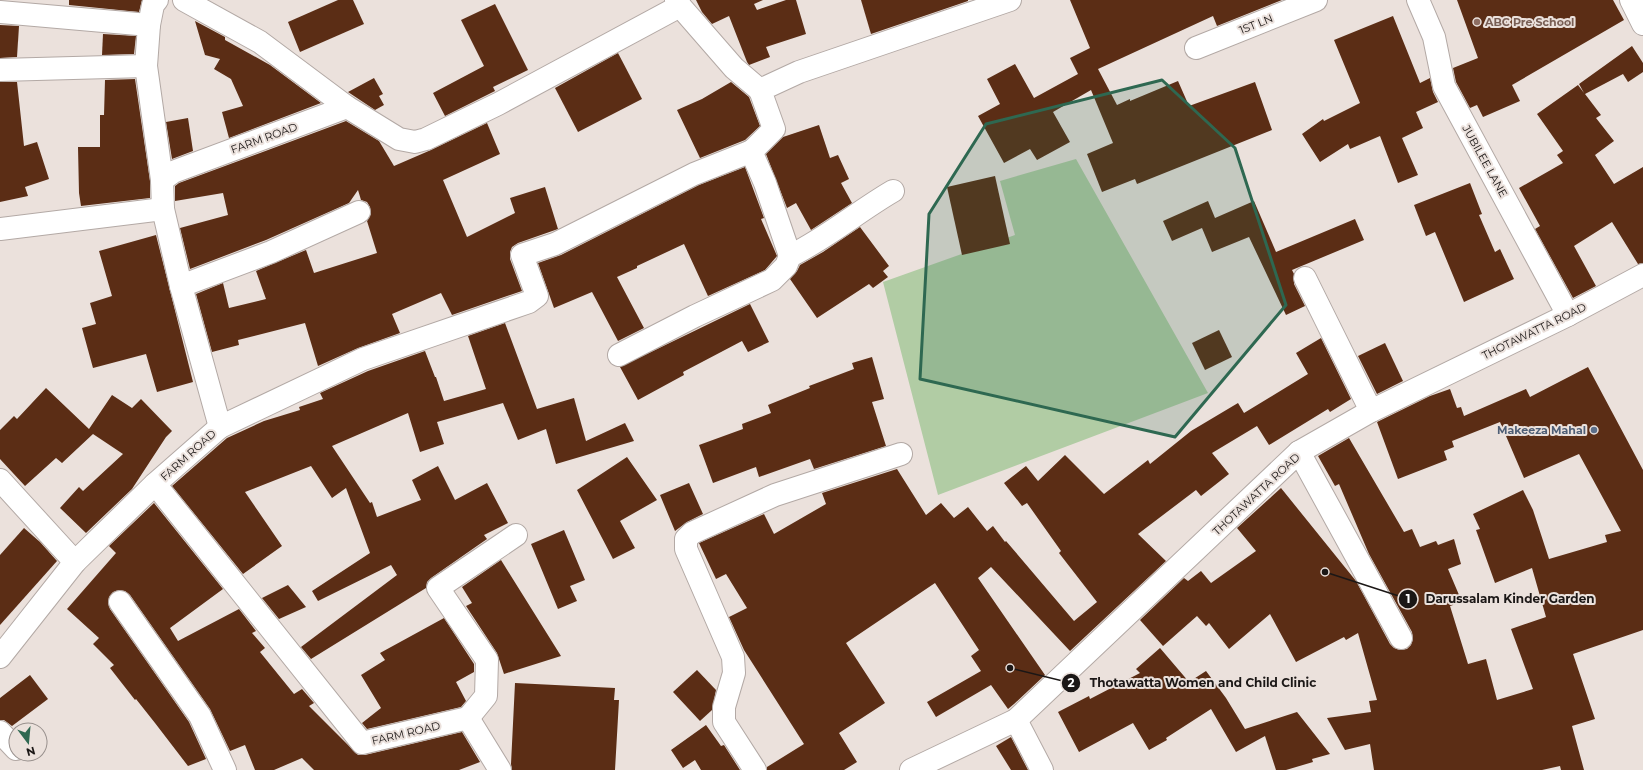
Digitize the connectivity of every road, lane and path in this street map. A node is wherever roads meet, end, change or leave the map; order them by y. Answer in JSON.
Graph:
{"nodes":[{"id":1,"x":157,"y":0,"type":"edge"},
{"id":2,"x":184,"y":0,"type":"edge"},
{"id":3,"x":1010,"y":0,"type":"edge"},
{"id":4,"x":1316,"y":0,"type":"edge"},
{"id":5,"x":1418,"y":0,"type":"edge"},
{"id":6,"x":1631,"y":0,"type":"edge"},
{"id":7,"x":678,"y":3,"type":"edge"},
{"id":8,"x":0,"y":12,"type":"edge"},
{"id":9,"x":1643,"y":24,"type":"edge"},
{"id":10,"x":149,"y":25,"type":"junction"},
{"id":11,"x":1196,"y":48,"type":"dead end"},
{"id":12,"x":146,"y":66,"type":"junction"},
{"id":13,"x":0,"y":70,"type":"edge"},
{"id":14,"x":760,"y":90,"type":"junction"},
{"id":15,"x":347,"y":107,"type":"junction"},
{"id":16,"x":751,"y":151,"type":"junction"},
{"id":17,"x":162,"y":180,"type":"junction"},
{"id":18,"x":893,"y":191,"type":"dead end"},
{"id":19,"x":163,"y":209,"type":"junction"},
{"id":20,"x":359,"y":212,"type":"dead end"},
{"id":21,"x":0,"y":229,"type":"edge"},
{"id":22,"x":790,"y":256,"type":"junction"},
{"id":23,"x":1643,"y":275,"type":"edge"},
{"id":24,"x":1305,"y":278,"type":"dead end"},
{"id":25,"x":181,"y":286,"type":"junction"},
{"id":26,"x":1568,"y":315,"type":"junction"},
{"id":27,"x":619,"y":355,"type":"dead end"},
{"id":28,"x":1371,"y":412,"type":"junction"},
{"id":29,"x":220,"y":427,"type":"junction"},
{"id":30,"x":1299,"y":452,"type":"junction"},
{"id":31,"x":901,"y":454,"type":"dead end"},
{"id":32,"x":0,"y":480,"type":"edge"},
{"id":33,"x":155,"y":484,"type":"junction"},
{"id":34,"x":516,"y":535,"type":"dead end"},
{"id":35,"x":76,"y":562,"type":"junction"},
{"id":36,"x":120,"y":602,"type":"dead end"},
{"id":37,"x":1401,"y":638,"type":"dead end"},
{"id":38,"x":0,"y":657,"type":"edge"},
{"id":39,"x":468,"y":718,"type":"junction"},
{"id":40,"x":1016,"y":720,"type":"junction"},
{"id":41,"x":0,"y":732,"type":"edge"},
{"id":42,"x":8,"y":740,"type":"edge"},
{"id":43,"x":225,"y":770,"type":"edge"},
{"id":44,"x":500,"y":770,"type":"edge"},
{"id":45,"x":755,"y":770,"type":"edge"},
{"id":46,"x":911,"y":770,"type":"edge"},
{"id":47,"x":1042,"y":770,"type":"edge"}],
"edges":[{"from":1,"to":10,"type":"street"},
{"from":2,"to":15,"type":"street"},
{"from":3,"to":14,"type":"street"},
{"from":4,"to":11,"type":"street","name":"1ST LN"},
{"from":5,"to":26,"type":"street","name":"JUBILEE LANE"},
{"from":6,"to":9,"type":"street"},
{"from":7,"to":14,"type":"street"},
{"from":7,"to":15,"type":"street"},
{"from":8,"to":10,"type":"street"},
{"from":10,"to":12,"type":"street"},
{"from":12,"to":13,"type":"street"},
{"from":12,"to":17,"type":"street"},
{"from":14,"to":16,"type":"street"},
{"from":15,"to":17,"type":"street","name":"FARM ROAD"},
{"from":16,"to":22,"type":"street"},
{"from":16,"to":29,"type":"street"},
{"from":17,"to":19,"type":"street","name":"FARM ROAD"},
{"from":18,"to":22,"type":"street"},
{"from":19,"to":21,"type":"street"},
{"from":19,"to":25,"type":"street","name":"FARM ROAD"},
{"from":20,"to":25,"type":"street"},
{"from":22,"to":27,"type":"street"},
{"from":23,"to":26,"type":"street","name":"THOTAWATTA ROAD"},
{"from":24,"to":28,"type":"street"},
{"from":25,"to":29,"type":"street","name":"FARM ROAD"},
{"from":26,"to":28,"type":"street","name":"THOTAWATTA ROAD"},
{"from":28,"to":30,"type":"street","name":"THOTAWATTA ROAD"},
{"from":29,"to":33,"type":"street","name":"FARM ROAD"},
{"from":30,"to":37,"type":"street"},
{"from":30,"to":40,"type":"street","name":"THOTAWATTA ROAD"},
{"from":31,"to":45,"type":"street"},
{"from":32,"to":35,"type":"street"},
{"from":33,"to":35,"type":"street"},
{"from":33,"to":39,"type":"street","name":"FARM ROAD"},
{"from":34,"to":39,"type":"street"},
{"from":35,"to":38,"type":"street"},
{"from":36,"to":43,"type":"street"},
{"from":39,"to":44,"type":"street"},
{"from":40,"to":46,"type":"street","name":"THOTAWATTA ROAD"},
{"from":40,"to":47,"type":"street"},
{"from":41,"to":42,"type":"street"}]}
